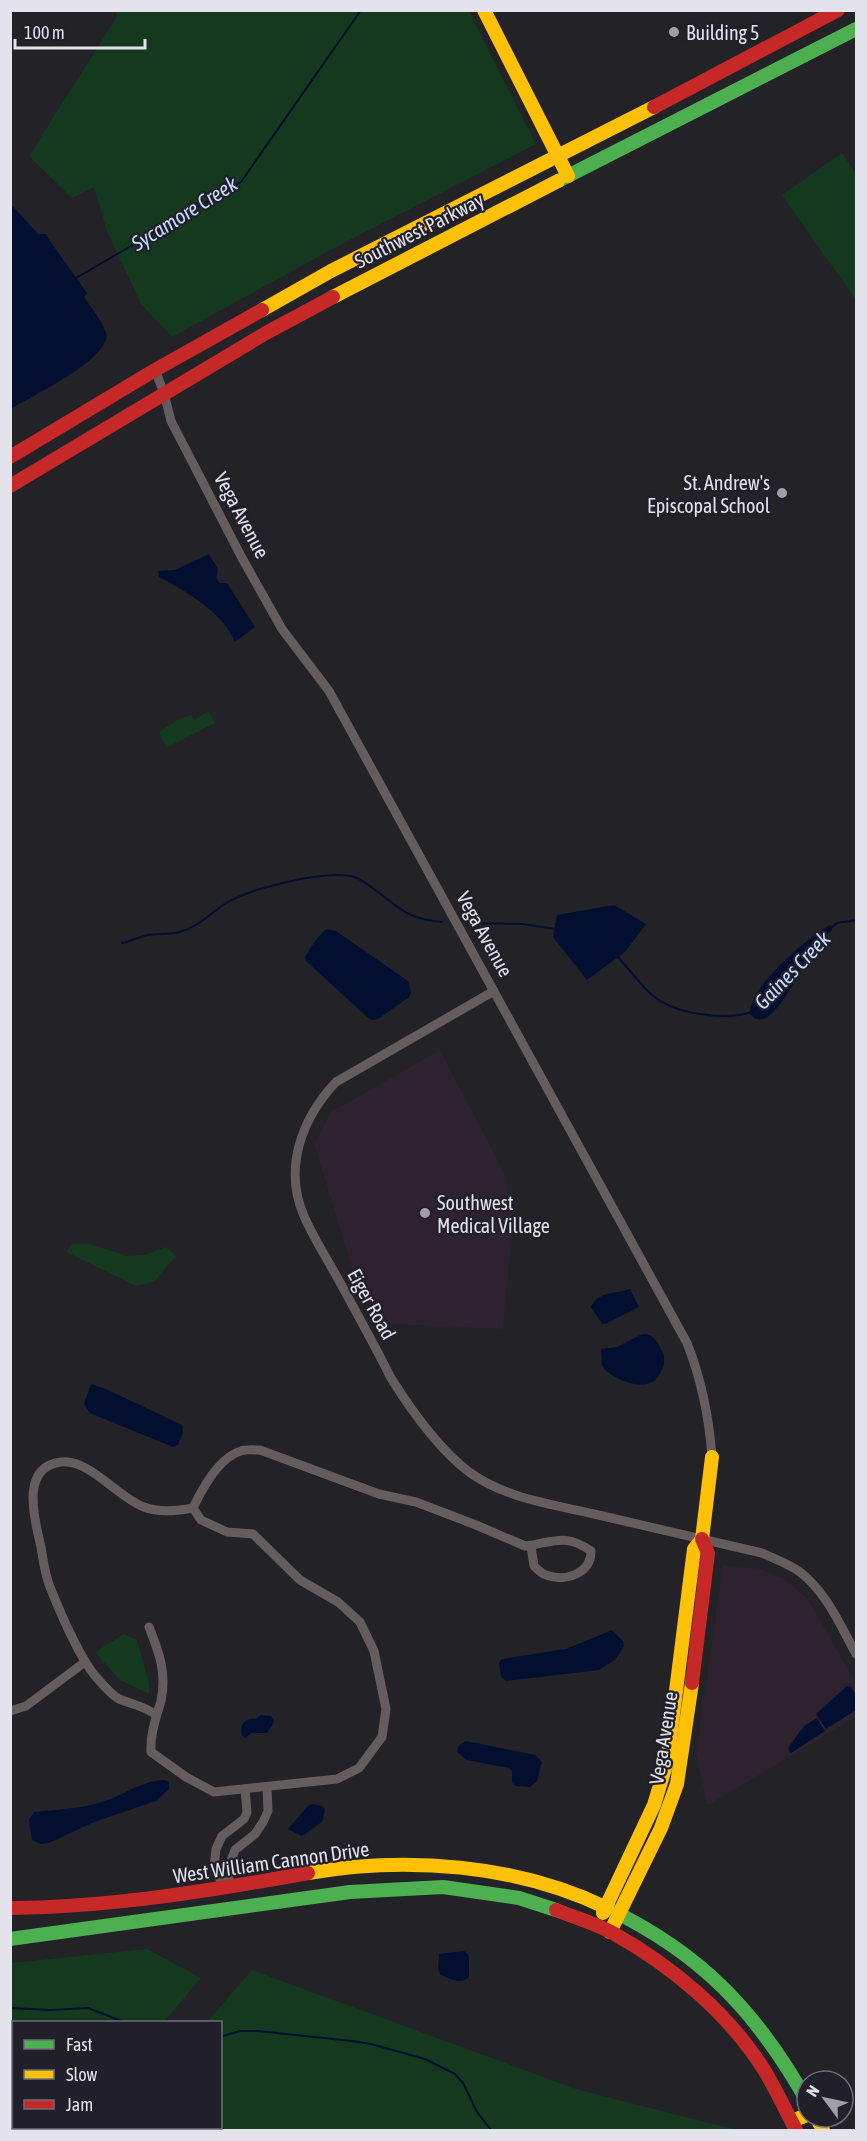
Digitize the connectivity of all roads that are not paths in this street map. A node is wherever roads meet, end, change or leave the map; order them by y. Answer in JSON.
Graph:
{"nodes":[{"id":1,"x":484,"y":10,"type":"edge"},
{"id":2,"x":838,"y":10,"type":"edge"},
{"id":3,"x":856,"y":29,"type":"edge"},
{"id":4,"x":762,"y":51,"type":"junction"},
{"id":5,"x":773,"y":72,"type":"junction"},
{"id":6,"x":558,"y":157,"type":"junction"},
{"id":7,"x":568,"y":176,"type":"junction"},
{"id":8,"x":155,"y":370,"type":"junction"},
{"id":9,"x":164,"y":393,"type":"junction"},
{"id":10,"x":10,"y":457,"type":"edge"},
{"id":11,"x":10,"y":486,"type":"edge"},
{"id":12,"x":494,"y":991,"type":"junction"},
{"id":13,"x":712,"y":1456,"type":"joint"},
{"id":14,"x":193,"y":1508,"type":"junction"},
{"id":15,"x":702,"y":1539,"type":"junction"},
{"id":16,"x":531,"y":1546,"type":"junction"},
{"id":17,"x":149,"y":1627,"type":"dead end"},
{"id":18,"x":856,"y":1654,"type":"edge"},
{"id":19,"x":86,"y":1662,"type":"junction"},
{"id":20,"x":10,"y":1711,"type":"edge"},
{"id":21,"x":156,"y":1715,"type":"junction"},
{"id":22,"x":267,"y":1787,"type":"junction"},
{"id":23,"x":245,"y":1789,"type":"junction"},
{"id":24,"x":225,"y":1888,"type":"junction"},
{"id":25,"x":606,"y":1906,"type":"junction"},
{"id":26,"x":10,"y":1908,"type":"edge"},
{"id":27,"x":224,"y":1910,"type":"junction"},
{"id":28,"x":620,"y":1914,"type":"junction"},
{"id":29,"x":596,"y":1926,"type":"junction"},
{"id":30,"x":610,"y":1932,"type":"junction"},
{"id":31,"x":10,"y":1939,"type":"edge"},
{"id":32,"x":795,"y":2080,"type":"edge"},
{"id":33,"x":794,"y":2126,"type":"edge"}],
"edges":[{"from":1,"to":6,"type":"main road"},
{"from":2,"to":4,"type":"main road","name":"Southwest Parkway"},
{"from":3,"to":5,"type":"main road","name":"Southwest Parkway"},
{"from":4,"to":5,"type":"main road"},
{"from":4,"to":6,"type":"main road","name":"Southwest Parkway"},
{"from":5,"to":7,"type":"main road","name":"Southwest Parkway"},
{"from":6,"to":7,"type":"main road"},
{"from":6,"to":8,"type":"main road","name":"Southwest Parkway"},
{"from":7,"to":9,"type":"main road","name":"Southwest Parkway"},
{"from":8,"to":9,"type":"street","name":"Vega Avenue"},
{"from":8,"to":10,"type":"main road","name":"Southwest Parkway"},
{"from":9,"to":11,"type":"main road","name":"Southwest Parkway"},
{"from":9,"to":12,"type":"street","name":"Vega Avenue"},
{"from":12,"to":13,"type":"street","name":"Vega Avenue"},
{"from":12,"to":15,"type":"street","name":"Eiger Road"},
{"from":13,"to":15,"type":"main road","name":"Vega Avenue"},
{"from":14,"to":16,"type":"street"},
{"from":14,"to":19,"type":"street"},
{"from":14,"to":22,"type":"street"},
{"from":15,"to":18,"type":"street","name":"Eiger Road"},
{"from":15,"to":25,"type":"main road","name":"Vega Avenue"},
{"from":15,"to":28,"type":"main road","name":"Vega Avenue"},
{"from":16,"to":16,"type":"street"},
{"from":17,"to":21,"type":"street"},
{"from":19,"to":20,"type":"street"},
{"from":19,"to":21,"type":"street"},
{"from":21,"to":23,"type":"street"},
{"from":22,"to":23,"type":"street"},
{"from":22,"to":24,"type":"street"},
{"from":23,"to":24,"type":"street"},
{"from":24,"to":25,"type":"main road","name":"West William Cannon Drive"},
{"from":24,"to":26,"type":"main road","name":"West William Cannon Drive"},
{"from":24,"to":27,"type":"main road"},
{"from":25,"to":28,"type":"main road","name":"West William Cannon Drive"},
{"from":25,"to":29,"type":"main road","name":"Vega Avenue"},
{"from":27,"to":29,"type":"main road","name":"West William Cannon Drive"},
{"from":27,"to":31,"type":"main road","name":"West William Cannon Drive"},
{"from":28,"to":30,"type":"main road","name":"Vega Avenue"},
{"from":28,"to":32,"type":"main road","name":"West William Cannon Drive"},
{"from":29,"to":30,"type":"main road","name":"West William Cannon Drive"},
{"from":30,"to":33,"type":"main road","name":"West William Cannon Drive"}]}
